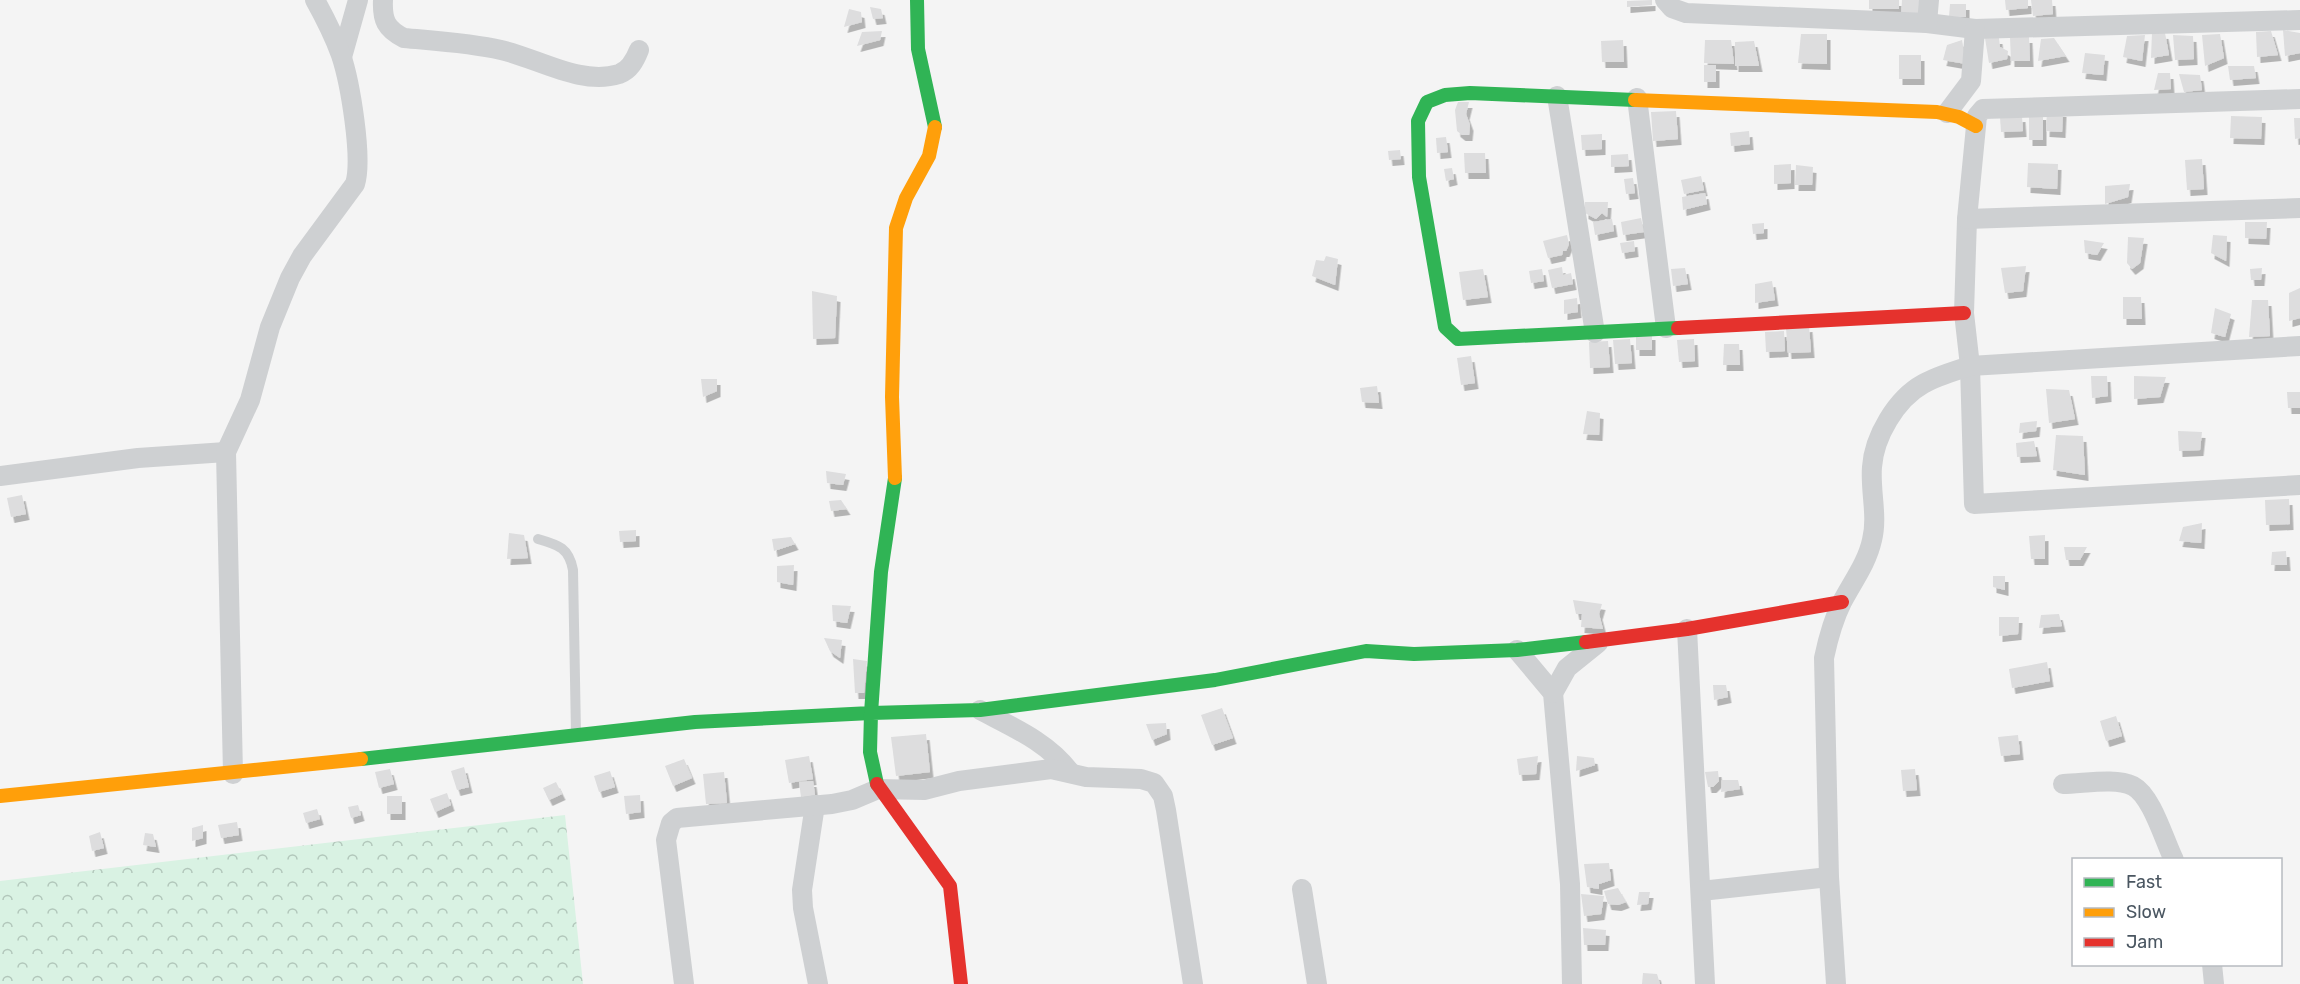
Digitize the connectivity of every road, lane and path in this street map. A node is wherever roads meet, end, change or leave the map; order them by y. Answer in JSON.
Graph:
{"nodes":[{"id":1,"x":315,"y":0,"type":"edge"},
{"id":2,"x":358,"y":0,"type":"edge"},
{"id":3,"x":383,"y":0,"type":"edge"},
{"id":4,"x":917,"y":0,"type":"edge"},
{"id":5,"x":1665,"y":0,"type":"edge"},
{"id":6,"x":1929,"y":0,"type":"edge"},
{"id":7,"x":2300,"y":20,"type":"edge"},
{"id":8,"x":1927,"y":23,"type":"junction"},
{"id":9,"x":1975,"y":29,"type":"junction"},
{"id":10,"x":639,"y":50,"type":"dead end"},
{"id":11,"x":342,"y":57,"type":"junction"},
{"id":12,"x":1557,"y":96,"type":"junction"},
{"id":13,"x":1637,"y":98,"type":"junction"},
{"id":14,"x":2300,"y":99,"type":"edge"},
{"id":15,"x":1947,"y":113,"type":"junction"},
{"id":16,"x":1976,"y":126,"type":"junction"},
{"id":17,"x":2300,"y":208,"type":"edge"},
{"id":18,"x":1967,"y":219,"type":"junction"},
{"id":19,"x":1964,"y":313,"type":"junction"},
{"id":20,"x":1666,"y":328,"type":"junction"},
{"id":21,"x":1596,"y":333,"type":"junction"},
{"id":22,"x":2300,"y":346,"type":"edge"},
{"id":23,"x":1970,"y":366,"type":"junction"},
{"id":24,"x":226,"y":452,"type":"junction"},
{"id":25,"x":0,"y":476,"type":"edge"},
{"id":26,"x":2300,"y":484,"type":"edge"},
{"id":27,"x":538,"y":539,"type":"dead end"},
{"id":28,"x":1842,"y":602,"type":"junction"},
{"id":29,"x":1687,"y":629,"type":"junction"},
{"id":30,"x":1604,"y":639,"type":"junction"},
{"id":31,"x":1517,"y":650,"type":"junction"},
{"id":32,"x":1553,"y":693,"type":"junction"},
{"id":33,"x":980,"y":710,"type":"junction"},
{"id":34,"x":871,"y":713,"type":"junction"},
{"id":35,"x":576,"y":734,"type":"junction"},
{"id":36,"x":1070,"y":772,"type":"junction"},
{"id":37,"x":233,"y":774,"type":"junction"},
{"id":38,"x":2063,"y":784,"type":"dead end"},
{"id":39,"x":878,"y":789,"type":"junction"},
{"id":40,"x":0,"y":796,"type":"edge"},
{"id":41,"x":815,"y":805,"type":"junction"},
{"id":42,"x":2173,"y":858,"type":"edge"},
{"id":43,"x":1829,"y":877,"type":"junction"},
{"id":44,"x":1302,"y":889,"type":"dead end"},
{"id":45,"x":1701,"y":891,"type":"junction"},
{"id":46,"x":2212,"y":966,"type":"edge"},
{"id":47,"x":684,"y":984,"type":"edge"},
{"id":48,"x":818,"y":984,"type":"edge"},
{"id":49,"x":961,"y":984,"type":"edge"},
{"id":50,"x":1193,"y":984,"type":"edge"},
{"id":51,"x":1317,"y":984,"type":"edge"},
{"id":52,"x":1572,"y":984,"type":"edge"},
{"id":53,"x":1704,"y":984,"type":"edge"},
{"id":54,"x":1836,"y":984,"type":"edge"},
{"id":55,"x":2214,"y":984,"type":"edge"}],
"edges":[{"from":1,"to":11,"type":"street"},
{"from":2,"to":11,"type":"street"},
{"from":3,"to":10,"type":"street"},
{"from":4,"to":34,"type":"street"},
{"from":5,"to":8,"type":"street"},
{"from":6,"to":8,"type":"street"},
{"from":7,"to":9,"type":"street"},
{"from":8,"to":9,"type":"street"},
{"from":9,"to":15,"type":"street"},
{"from":11,"to":24,"type":"street"},
{"from":12,"to":13,"type":"street"},
{"from":12,"to":21,"type":"street"},
{"from":12,"to":21,"type":"street"},
{"from":13,"to":15,"type":"street"},
{"from":13,"to":20,"type":"street"},
{"from":14,"to":16,"type":"street"},
{"from":15,"to":16,"type":"street"},
{"from":16,"to":18,"type":"street"},
{"from":17,"to":18,"type":"street"},
{"from":18,"to":19,"type":"street"},
{"from":19,"to":20,"type":"street"},
{"from":19,"to":23,"type":"street"},
{"from":20,"to":21,"type":"street"},
{"from":22,"to":23,"type":"street"},
{"from":23,"to":26,"type":"street"},
{"from":23,"to":28,"type":"street"},
{"from":24,"to":25,"type":"street"},
{"from":24,"to":37,"type":"street"},
{"from":27,"to":35,"type":"lane"},
{"from":28,"to":29,"type":"street"},
{"from":28,"to":43,"type":"street"},
{"from":29,"to":30,"type":"street"},
{"from":29,"to":45,"type":"street"},
{"from":30,"to":31,"type":"street"},
{"from":30,"to":32,"type":"street"},
{"from":31,"to":32,"type":"street"},
{"from":31,"to":33,"type":"street"},
{"from":32,"to":52,"type":"street"},
{"from":33,"to":34,"type":"street"},
{"from":33,"to":36,"type":"street"},
{"from":34,"to":35,"type":"street"},
{"from":34,"to":39,"type":"street"},
{"from":35,"to":37,"type":"street"},
{"from":36,"to":39,"type":"street"},
{"from":36,"to":50,"type":"street"},
{"from":37,"to":40,"type":"street"},
{"from":38,"to":42,"type":"street"},
{"from":39,"to":41,"type":"street"},
{"from":39,"to":49,"type":"street"},
{"from":41,"to":47,"type":"street"},
{"from":41,"to":48,"type":"street"},
{"from":43,"to":45,"type":"street"},
{"from":43,"to":54,"type":"street"},
{"from":44,"to":51,"type":"street"},
{"from":45,"to":53,"type":"street"},
{"from":46,"to":55,"type":"street"}]}
